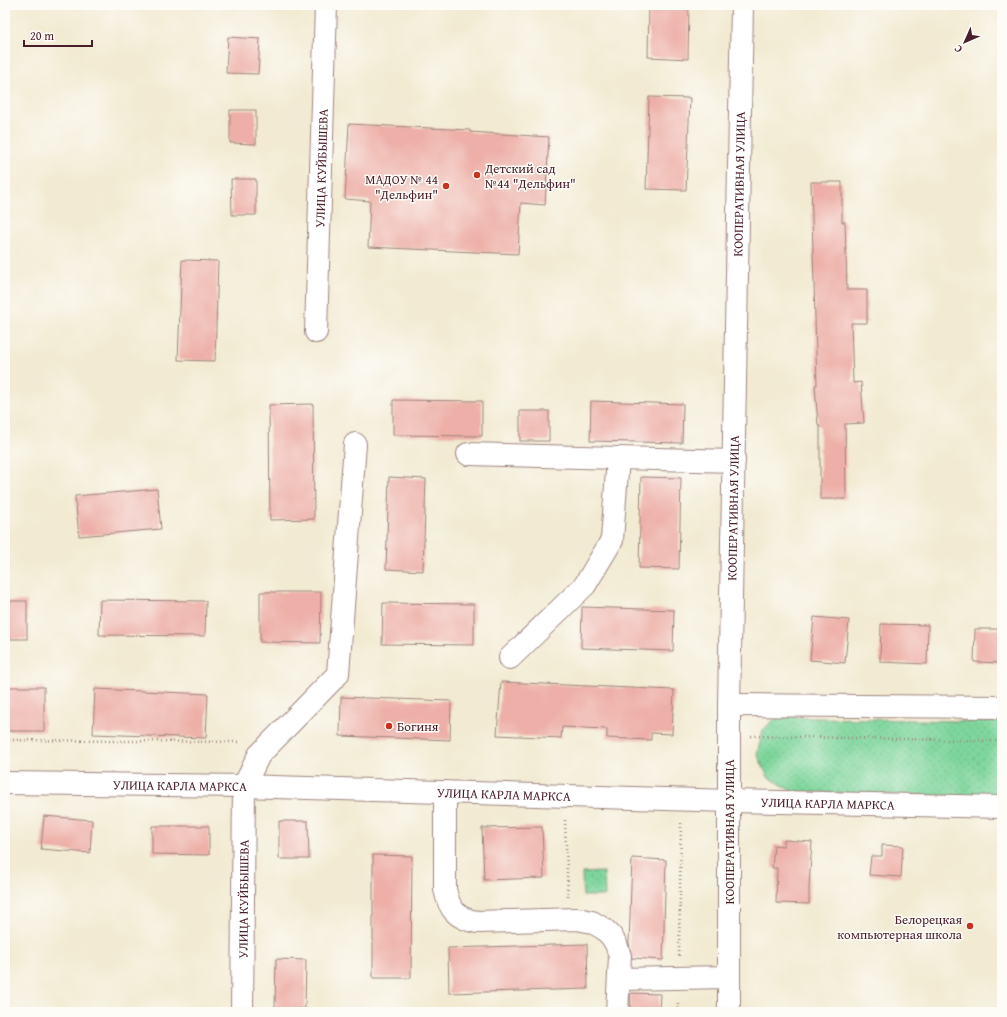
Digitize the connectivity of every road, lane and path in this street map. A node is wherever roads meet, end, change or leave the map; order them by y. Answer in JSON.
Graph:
{"nodes":[{"id":1,"x":326,"y":5,"type":"edge"},
{"id":2,"x":742,"y":5,"type":"edge"},
{"id":3,"x":316,"y":332,"type":"dead end"},
{"id":4,"x":355,"y":444,"type":"dead end"},
{"id":5,"x":468,"y":454,"type":"dead end"},
{"id":6,"x":618,"y":458,"type":"junction"},
{"id":7,"x":734,"y":461,"type":"junction"},
{"id":8,"x":510,"y":658,"type":"dead end"},
{"id":9,"x":729,"y":705,"type":"junction"},
{"id":10,"x":1002,"y":707,"type":"edge"},
{"id":11,"x":745,"y":736,"type":"dead end"},
{"id":12,"x":5,"y":740,"type":"edge"},
{"id":13,"x":1002,"y":741,"type":"edge"},
{"id":14,"x":245,"y":742,"type":"dead end"},
{"id":15,"x":5,"y":783,"type":"edge"},
{"id":16,"x":244,"y":786,"type":"junction"},
{"id":17,"x":445,"y":792,"type":"junction"},
{"id":18,"x":730,"y":801,"type":"junction"},
{"id":19,"x":1002,"y":807,"type":"edge"},
{"id":20,"x":566,"y":820,"type":"dead end"},
{"id":21,"x":681,"y":822,"type":"dead end"},
{"id":22,"x":568,"y":920,"type":"junction"},
{"id":23,"x":729,"y":977,"type":"junction"},
{"id":24,"x":678,"y":978,"type":"junction"},
{"id":25,"x":619,"y":979,"type":"junction"},
{"id":26,"x":242,"y":1012,"type":"edge"},
{"id":27,"x":617,"y":1012,"type":"edge"},
{"id":28,"x":678,"y":1012,"type":"edge"},
{"id":29,"x":729,"y":1012,"type":"edge"}],
"edges":[{"from":1,"to":3,"type":"street","name":"УЛИЦА КУЙБЫШЕВА"},
{"from":2,"to":7,"type":"street","name":"КООПЕРАТИВНАЯ УЛИЦА"},
{"from":4,"to":16,"type":"street"},
{"from":5,"to":6,"type":"street"},
{"from":6,"to":7,"type":"street"},
{"from":6,"to":8,"type":"street"},
{"from":7,"to":9,"type":"street","name":"КООПЕРАТИВНАЯ УЛИЦА"},
{"from":9,"to":10,"type":"street"},
{"from":9,"to":18,"type":"street","name":"КООПЕРАТИВНАЯ УЛИЦА"},
{"from":11,"to":13,"type":"path"},
{"from":12,"to":14,"type":"path"},
{"from":15,"to":16,"type":"street","name":"УЛИЦА КАРЛА МАРКСА"},
{"from":16,"to":17,"type":"street","name":"УЛИЦА КАРЛА МАРКСА"},
{"from":16,"to":26,"type":"street","name":"УЛИЦА КУЙБЫШЕВА"},
{"from":17,"to":18,"type":"street","name":"УЛИЦА КАРЛА МАРКСА"},
{"from":17,"to":22,"type":"street"},
{"from":18,"to":19,"type":"street","name":"УЛИЦА КАРЛА МАРКСА"},
{"from":18,"to":23,"type":"street","name":"КООПЕРАТИВНАЯ УЛИЦА"},
{"from":20,"to":22,"type":"path"},
{"from":21,"to":24,"type":"path"},
{"from":22,"to":25,"type":"street"},
{"from":23,"to":24,"type":"street"},
{"from":23,"to":29,"type":"street","name":"КООПЕРАТИВНАЯ УЛИЦА"},
{"from":24,"to":25,"type":"street"},
{"from":24,"to":28,"type":"path"},
{"from":25,"to":27,"type":"street"}]}
